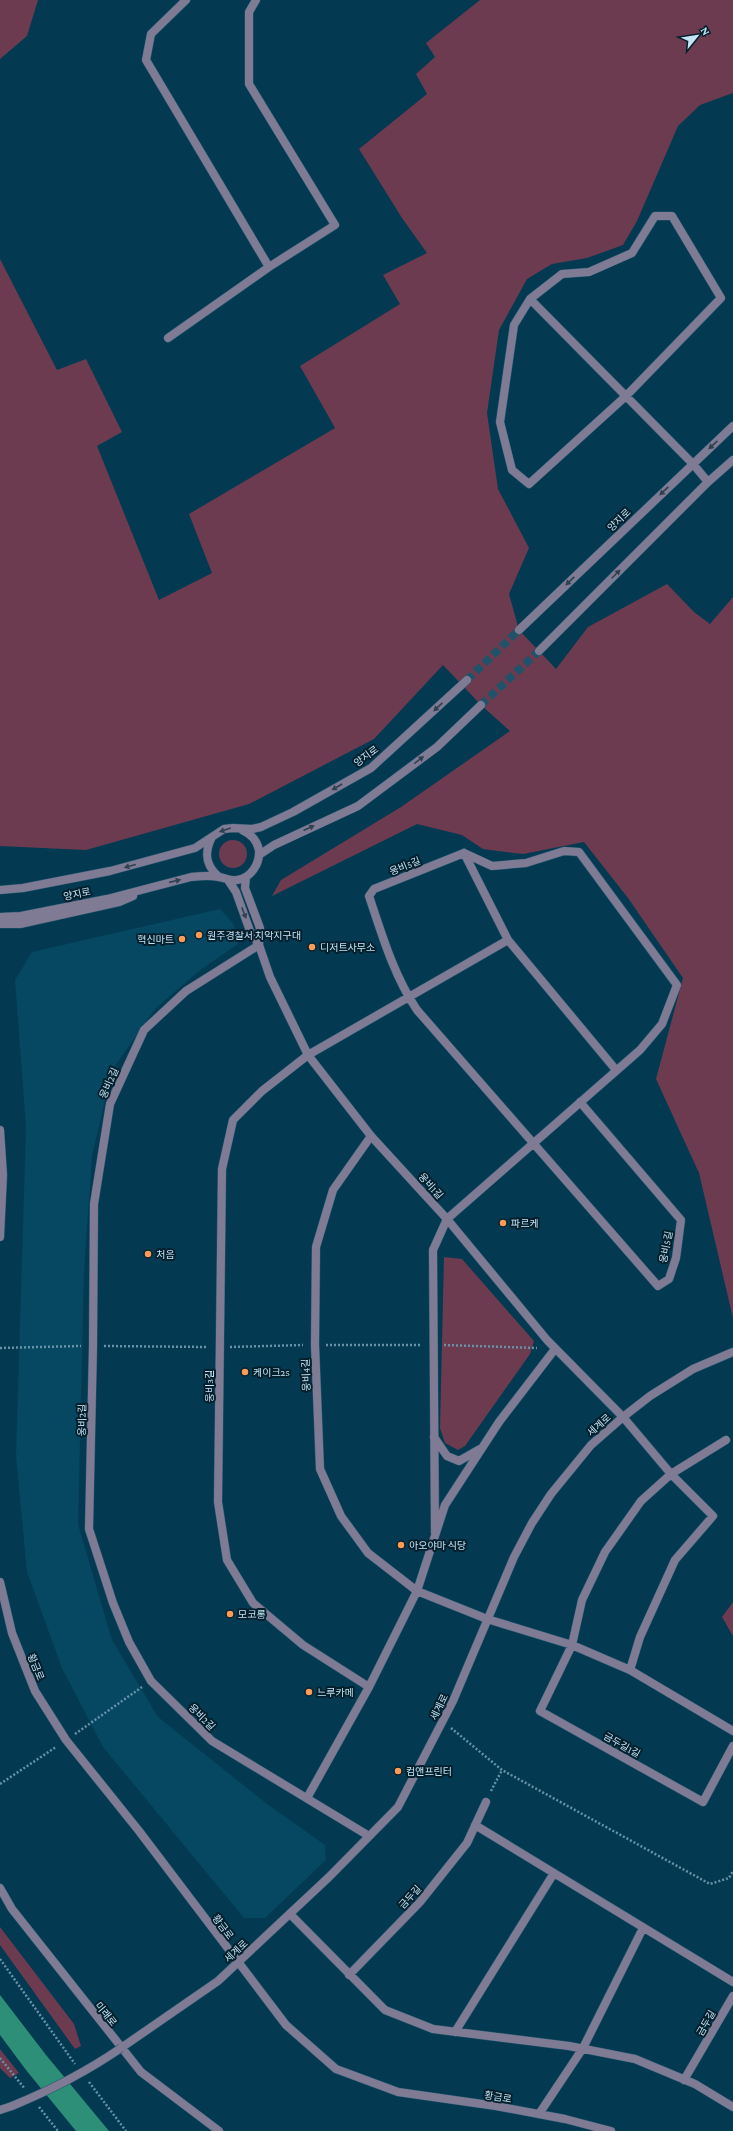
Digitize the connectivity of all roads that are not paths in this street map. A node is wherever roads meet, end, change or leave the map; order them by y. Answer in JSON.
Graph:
{"nodes":[{"id":1,"x":186,"y":0,"type":"edge"},
{"id":2,"x":256,"y":0,"type":"edge"},
{"id":3,"x":269,"y":267,"type":"junction"},
{"id":4,"x":530,"y":298,"type":"junction"},
{"id":5,"x":168,"y":338,"type":"dead end"},
{"id":6,"x":626,"y":396,"type":"junction"},
{"id":7,"x":733,"y":426,"type":"edge"},
{"id":8,"x":733,"y":460,"type":"edge"},
{"id":9,"x":693,"y":464,"type":"junction"},
{"id":10,"x":708,"y":482,"type":"junction"},
{"id":11,"x":519,"y":630,"type":"tunnel mouth"},
{"id":12,"x":539,"y":651,"type":"tunnel mouth"},
{"id":13,"x":467,"y":680,"type":"tunnel mouth"},
{"id":14,"x":481,"y":705,"type":"tunnel mouth"},
{"id":15,"x":241,"y":829,"type":"junction"},
{"id":16,"x":211,"y":839,"type":"junction"},
{"id":17,"x":464,"y":853,"type":"junction"},
{"id":18,"x":259,"y":855,"type":"junction"},
{"id":19,"x":220,"y":877,"type":"junction"},
{"id":20,"x":246,"y":877,"type":"junction"},
{"id":21,"x":228,"y":880,"type":"junction"},
{"id":22,"x":151,"y":887,"type":"junction"},
{"id":23,"x":0,"y":890,"type":"edge"},
{"id":24,"x":0,"y":917,"type":"edge"},
{"id":25,"x":0,"y":924,"type":"edge"},
{"id":26,"x":508,"y":940,"type":"junction"},
{"id":27,"x":259,"y":945,"type":"junction"},
{"id":28,"x":409,"y":998,"type":"junction"},
{"id":29,"x":308,"y":1055,"type":"junction"},
{"id":30,"x":616,"y":1070,"type":"junction"},
{"id":31,"x":580,"y":1102,"type":"junction"},
{"id":32,"x":0,"y":1130,"type":"edge"},
{"id":33,"x":371,"y":1136,"type":"junction"},
{"id":34,"x":534,"y":1145,"type":"junction"},
{"id":35,"x":447,"y":1219,"type":"junction"},
{"id":36,"x":0,"y":1237,"type":"edge"},
{"id":37,"x":555,"y":1349,"type":"junction"},
{"id":38,"x":733,"y":1352,"type":"edge"},
{"id":39,"x":623,"y":1417,"type":"junction"},
{"id":40,"x":434,"y":1437,"type":"junction"},
{"id":41,"x":726,"y":1440,"type":"dead end"},
{"id":42,"x":482,"y":1448,"type":"junction"},
{"id":43,"x":671,"y":1474,"type":"junction"},
{"id":44,"x":435,"y":1533,"type":"junction"},
{"id":45,"x":0,"y":1582,"type":"edge"},
{"id":46,"x":417,"y":1591,"type":"junction"},
{"id":47,"x":487,"y":1619,"type":"junction"},
{"id":48,"x":572,"y":1645,"type":"junction"},
{"id":49,"x":630,"y":1670,"type":"junction"},
{"id":50,"x":368,"y":1687,"type":"junction"},
{"id":51,"x":733,"y":1731,"type":"edge"},
{"id":52,"x":733,"y":1746,"type":"edge"},
{"id":53,"x":307,"y":1798,"type":"junction"},
{"id":54,"x":486,"y":1802,"type":"road end"},
{"id":55,"x":475,"y":1825,"type":"junction"},
{"id":56,"x":368,"y":1836,"type":"junction"},
{"id":57,"x":554,"y":1873,"type":"junction"},
{"id":58,"x":0,"y":1888,"type":"edge"},
{"id":59,"x":290,"y":1914,"type":"junction"},
{"id":60,"x":643,"y":1928,"type":"junction"},
{"id":61,"x":237,"y":1963,"type":"junction"},
{"id":62,"x":349,"y":1975,"type":"junction"},
{"id":63,"x":733,"y":1982,"type":"edge"},
{"id":64,"x":733,"y":1996,"type":"edge"},
{"id":65,"x":454,"y":2032,"type":"junction"},
{"id":66,"x":121,"y":2048,"type":"junction"},
{"id":67,"x":583,"y":2048,"type":"junction"},
{"id":68,"x":684,"y":2080,"type":"junction"},
{"id":69,"x":733,"y":2107,"type":"edge"},
{"id":70,"x":0,"y":2110,"type":"edge"},
{"id":71,"x":540,"y":2114,"type":"junction"},
{"id":72,"x":220,"y":2131,"type":"edge"},
{"id":73,"x":611,"y":2131,"type":"edge"}],
"edges":[{"from":1,"to":3,"type":"street"},
{"from":2,"to":3,"type":"street"},
{"from":3,"to":5,"type":"street"},
{"from":4,"to":6,"type":"street"},
{"from":4,"to":6,"type":"street"},
{"from":4,"to":6,"type":"street"},
{"from":6,"to":9,"type":"street"},
{"from":7,"to":9,"type":"street","name":"양지로","one_way":true},
{"from":8,"to":10,"type":"street"},
{"from":9,"to":10,"type":"street"},
{"from":9,"to":11,"type":"street","name":"양지로","one_way":true},
{"from":12,"to":10,"type":"street","one_way":true},
{"from":13,"to":15,"type":"street","name":"양지로","one_way":true},
{"from":18,"to":14,"type":"street","one_way":true},
{"from":15,"to":16,"type":"street","one_way":true},
{"from":15,"to":18,"type":"street"},
{"from":16,"to":19,"type":"street"},
{"from":16,"to":23,"type":"street","name":"양지로","one_way":true},
{"from":17,"to":26,"type":"street"},
{"from":17,"to":28,"type":"street","name":"웅비5길"},
{"from":17,"to":30,"type":"street"},
{"from":18,"to":20,"type":"street"},
{"from":19,"to":21,"type":"street"},
{"from":22,"to":19,"type":"street","name":"양지로","one_way":true},
{"from":20,"to":21,"type":"street"},
{"from":20,"to":27,"type":"street"},
{"from":21,"to":27,"type":"street","one_way":true},
{"from":22,"to":24,"type":"street","name":"양지로"},
{"from":22,"to":25,"type":"street"},
{"from":26,"to":28,"type":"street"},
{"from":26,"to":30,"type":"street"},
{"from":27,"to":29,"type":"street","name":"웅비1길"},
{"from":27,"to":53,"type":"street","name":"웅비2길"},
{"from":28,"to":29,"type":"street"},
{"from":28,"to":34,"type":"street","name":"웅비5길"},
{"from":29,"to":33,"type":"street","name":"웅비1길"},
{"from":29,"to":50,"type":"street","name":"웅비3길"},
{"from":30,"to":31,"type":"street"},
{"from":31,"to":34,"type":"street"},
{"from":31,"to":34,"type":"street","name":"웅비5길"},
{"from":32,"to":36,"type":"street"},
{"from":33,"to":35,"type":"street","name":"웅비1길"},
{"from":33,"to":46,"type":"street","name":"웅비4길"},
{"from":34,"to":35,"type":"street"},
{"from":35,"to":37,"type":"street","name":"웅비1길"},
{"from":35,"to":40,"type":"street"},
{"from":37,"to":39,"type":"street","name":"웅비1길"},
{"from":37,"to":42,"type":"street"},
{"from":38,"to":39,"type":"street","name":"세계로"},
{"from":39,"to":43,"type":"street"},
{"from":39,"to":47,"type":"street","name":"세계로"},
{"from":40,"to":42,"type":"street"},
{"from":40,"to":44,"type":"street"},
{"from":41,"to":43,"type":"street","name":"금두길1길"},
{"from":42,"to":44,"type":"street"},
{"from":43,"to":48,"type":"street","name":"금두길1길"},
{"from":43,"to":49,"type":"street"},
{"from":44,"to":46,"type":"street"},
{"from":45,"to":61,"type":"street","name":"황금로"},
{"from":46,"to":47,"type":"street","name":"웅비4길"},
{"from":46,"to":50,"type":"street"},
{"from":47,"to":48,"type":"street"},
{"from":47,"to":56,"type":"street","name":"세계로"},
{"from":48,"to":49,"type":"street"},
{"from":48,"to":52,"type":"street","name":"금두길1길"},
{"from":49,"to":51,"type":"street"},
{"from":50,"to":53,"type":"street"},
{"from":53,"to":56,"type":"street","name":"웅비2길"},
{"from":54,"to":55,"type":"street","name":"금두길"},
{"from":55,"to":57,"type":"street"},
{"from":55,"to":62,"type":"street","name":"금두길"},
{"from":56,"to":59,"type":"street","name":"세계로"},
{"from":57,"to":60,"type":"street"},
{"from":57,"to":65,"type":"street"},
{"from":58,"to":66,"type":"street","name":"미래로"},
{"from":59,"to":61,"type":"street","name":"세계로"},
{"from":59,"to":62,"type":"street"},
{"from":60,"to":63,"type":"street"},
{"from":60,"to":67,"type":"street"},
{"from":61,"to":66,"type":"street","name":"세계로"},
{"from":61,"to":71,"type":"street","name":"황금로"},
{"from":62,"to":65,"type":"street"},
{"from":64,"to":68,"type":"street","name":"금두길"},
{"from":65,"to":67,"type":"street"},
{"from":66,"to":70,"type":"street","name":"세계로","bridge":true},
{"from":66,"to":72,"type":"street","name":"미래로"},
{"from":67,"to":68,"type":"street"},
{"from":67,"to":71,"type":"street"},
{"from":68,"to":69,"type":"street"},
{"from":71,"to":73,"type":"street","name":"황금로"}]}
